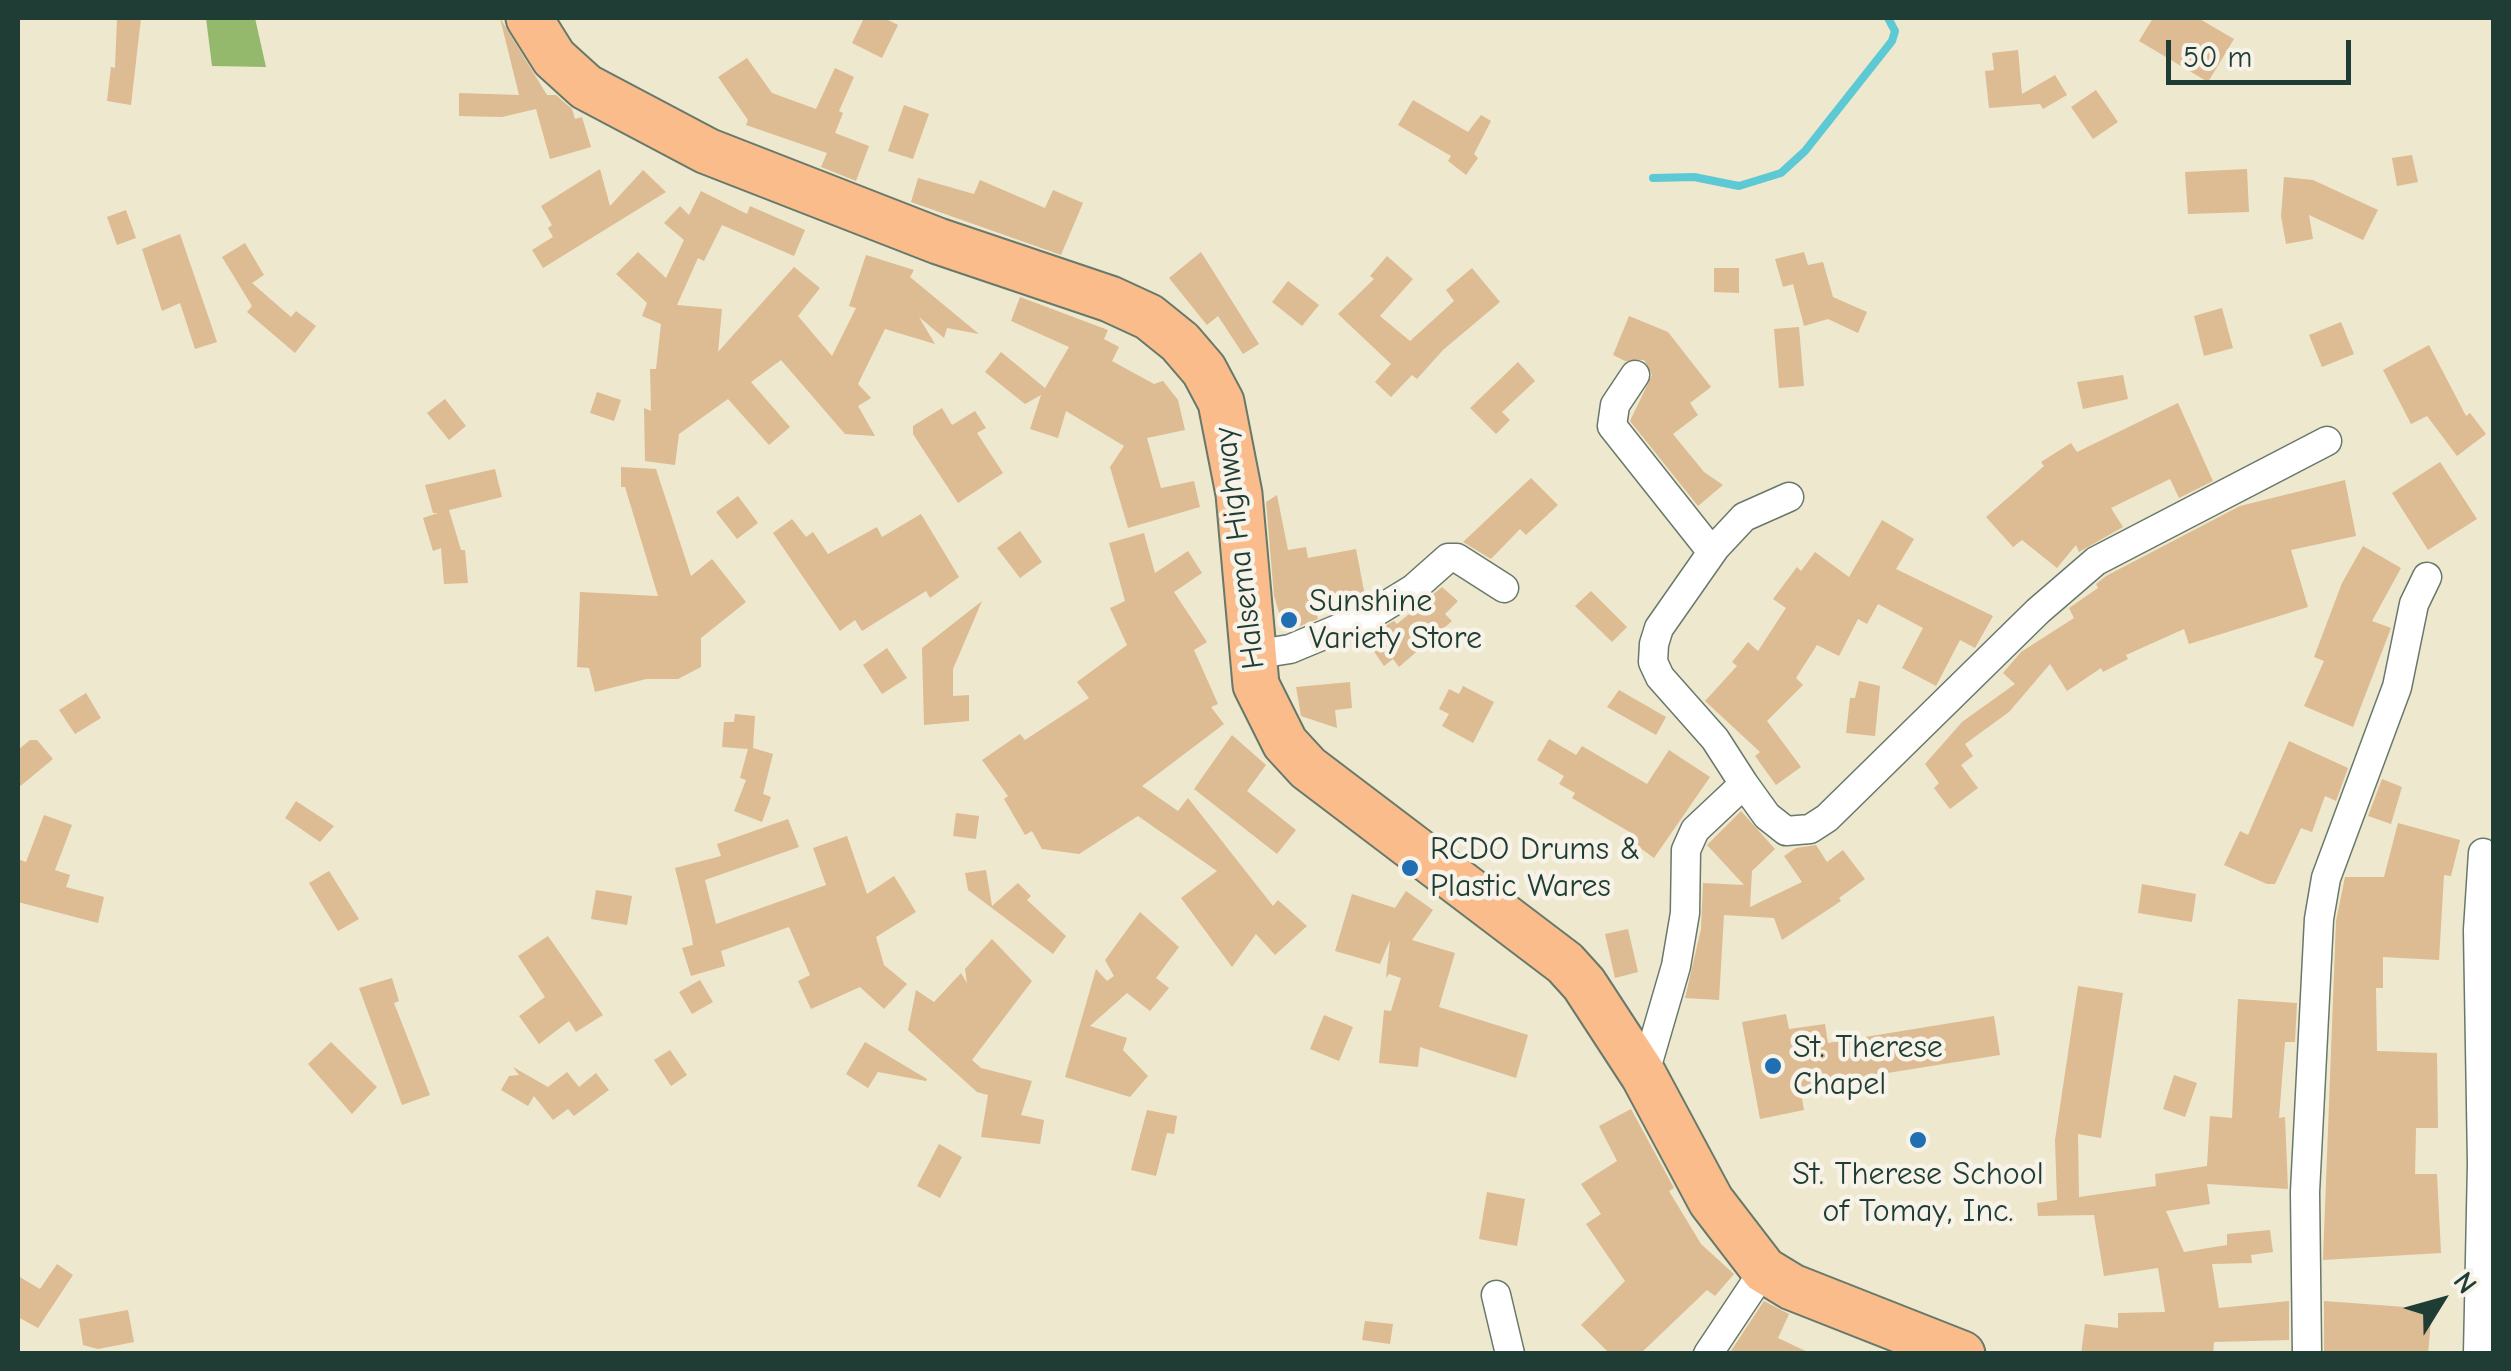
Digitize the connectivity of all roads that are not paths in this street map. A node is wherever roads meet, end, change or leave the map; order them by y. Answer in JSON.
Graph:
{"nodes":[{"id":1,"x":529,"y":18,"type":"edge"},
{"id":2,"x":1635,"y":375,"type":"dead end"},
{"id":3,"x":2328,"y":440,"type":"dead end"},
{"id":4,"x":1789,"y":496,"type":"dead end"},
{"id":5,"x":1712,"y":552,"type":"junction"},
{"id":6,"x":2427,"y":577,"type":"dead end"},
{"id":7,"x":1504,"y":588,"type":"dead end"},
{"id":8,"x":1252,"y":655,"type":"junction"},
{"id":9,"x":1744,"y":784,"type":"junction"},
{"id":10,"x":2483,"y":853,"type":"dead end"},
{"id":11,"x":1644,"y":1076,"type":"junction"},
{"id":12,"x":1764,"y":1270,"type":"junction"},
{"id":13,"x":1496,"y":1294,"type":"dead end"},
{"id":14,"x":1510,"y":1354,"type":"edge"},
{"id":15,"x":1708,"y":1354,"type":"edge"},
{"id":16,"x":1962,"y":1354,"type":"edge"},
{"id":17,"x":2307,"y":1354,"type":"edge"},
{"id":18,"x":2478,"y":1354,"type":"edge"}],
"edges":[{"from":1,"to":8,"type":"highway","name":"Halsema Highway"},
{"from":2,"to":5,"type":"street"},
{"from":3,"to":9,"type":"street"},
{"from":4,"to":5,"type":"street"},
{"from":5,"to":9,"type":"street"},
{"from":6,"to":17,"type":"street"},
{"from":7,"to":8,"type":"street"},
{"from":8,"to":11,"type":"highway","name":"Halsema Highway"},
{"from":9,"to":11,"type":"street"},
{"from":10,"to":18,"type":"street"},
{"from":11,"to":12,"type":"highway","name":"Halsema Highway"},
{"from":12,"to":15,"type":"street"},
{"from":12,"to":16,"type":"highway","name":"Halsema Highway"},
{"from":13,"to":14,"type":"street"}]}
